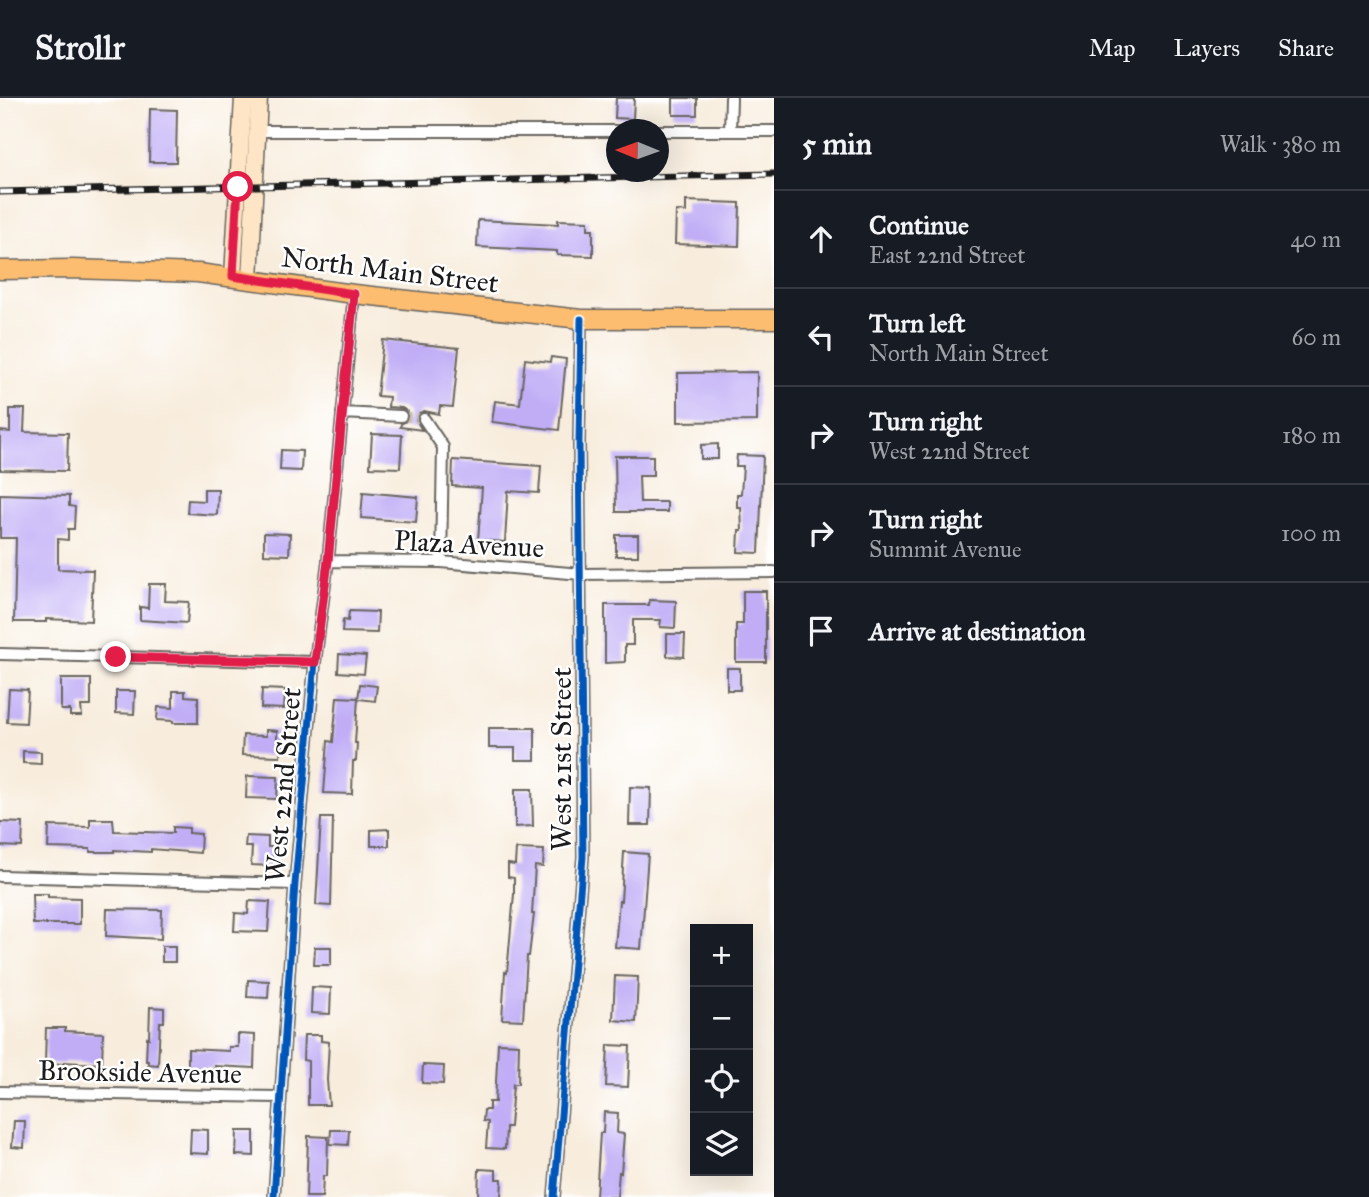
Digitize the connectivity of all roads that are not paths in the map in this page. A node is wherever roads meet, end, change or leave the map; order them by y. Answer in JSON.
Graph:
{"nodes":[{"id":1,"x":243,"y":98,"type":"edge"},
{"id":2,"x":259,"y":98,"type":"edge"},
{"id":3,"x":731,"y":98,"type":"edge"},
{"id":4,"x":257,"y":131,"type":"junction"},
{"id":5,"x":606,"y":131,"type":"edge"},
{"id":6,"x":669,"y":131,"type":"edge"},
{"id":7,"x":730,"y":131,"type":"junction"},
{"id":8,"x":774,"y":131,"type":"edge"},
{"id":9,"x":0,"y":270,"type":"edge"},
{"id":10,"x":241,"y":278,"type":"junction"},
{"id":11,"x":354,"y":294,"type":"junction"},
{"id":12,"x":581,"y":319,"type":"junction"},
{"id":13,"x":774,"y":319,"type":"edge"},
{"id":14,"x":342,"y":413,"type":"junction"},
{"id":15,"x":401,"y":416,"type":"tunnel mouth"},
{"id":16,"x":424,"y":419,"type":"dead end"},
{"id":17,"x":328,"y":561,"type":"junction"},
{"id":18,"x":441,"y":562,"type":"junction"},
{"id":19,"x":774,"y":572,"type":"edge"},
{"id":20,"x":581,"y":574,"type":"junction"},
{"id":21,"x":0,"y":654,"type":"edge"},
{"id":22,"x":315,"y":662,"type":"junction"},
{"id":23,"x":0,"y":876,"type":"edge"},
{"id":24,"x":295,"y":884,"type":"junction"},
{"id":25,"x":0,"y":1092,"type":"edge"},
{"id":26,"x":280,"y":1097,"type":"junction"},
{"id":27,"x":274,"y":1197,"type":"edge"},
{"id":28,"x":554,"y":1197,"type":"edge"}],
"edges":[{"from":1,"to":10,"type":"main road"},
{"from":2,"to":4,"type":"main road"},
{"from":3,"to":7,"type":"street"},
{"from":4,"to":5,"type":"street"},
{"from":4,"to":10,"type":"main road"},
{"from":6,"to":7,"type":"street"},
{"from":7,"to":8,"type":"street"},
{"from":9,"to":10,"type":"main road","name":"North Main Street"},
{"from":10,"to":11,"type":"main road","name":"North Main Street"},
{"from":11,"to":12,"type":"main road","name":"North Main Street"},
{"from":11,"to":14,"type":"street","name":"West 22nd Street"},
{"from":12,"to":13,"type":"main road","name":"North Main Street"},
{"from":12,"to":20,"type":"street","name":"West 21st Street"},
{"from":14,"to":15,"type":"street"},
{"from":14,"to":17,"type":"street","name":"West 22nd Street"},
{"from":16,"to":18,"type":"street"},
{"from":17,"to":18,"type":"street","name":"Plaza Avenue"},
{"from":17,"to":22,"type":"street","name":"West 22nd Street"},
{"from":18,"to":20,"type":"street","name":"Plaza Avenue"},
{"from":19,"to":20,"type":"street","name":"Plaza Avenue"},
{"from":20,"to":28,"type":"street","name":"West 21st Street"},
{"from":21,"to":22,"type":"street"},
{"from":22,"to":24,"type":"street","name":"West 22nd Street"},
{"from":23,"to":24,"type":"street"},
{"from":24,"to":26,"type":"street","name":"West 22nd Street"},
{"from":25,"to":26,"type":"street","name":"Brookside Avenue"},
{"from":26,"to":27,"type":"street","name":"West 22nd Street"}]}
